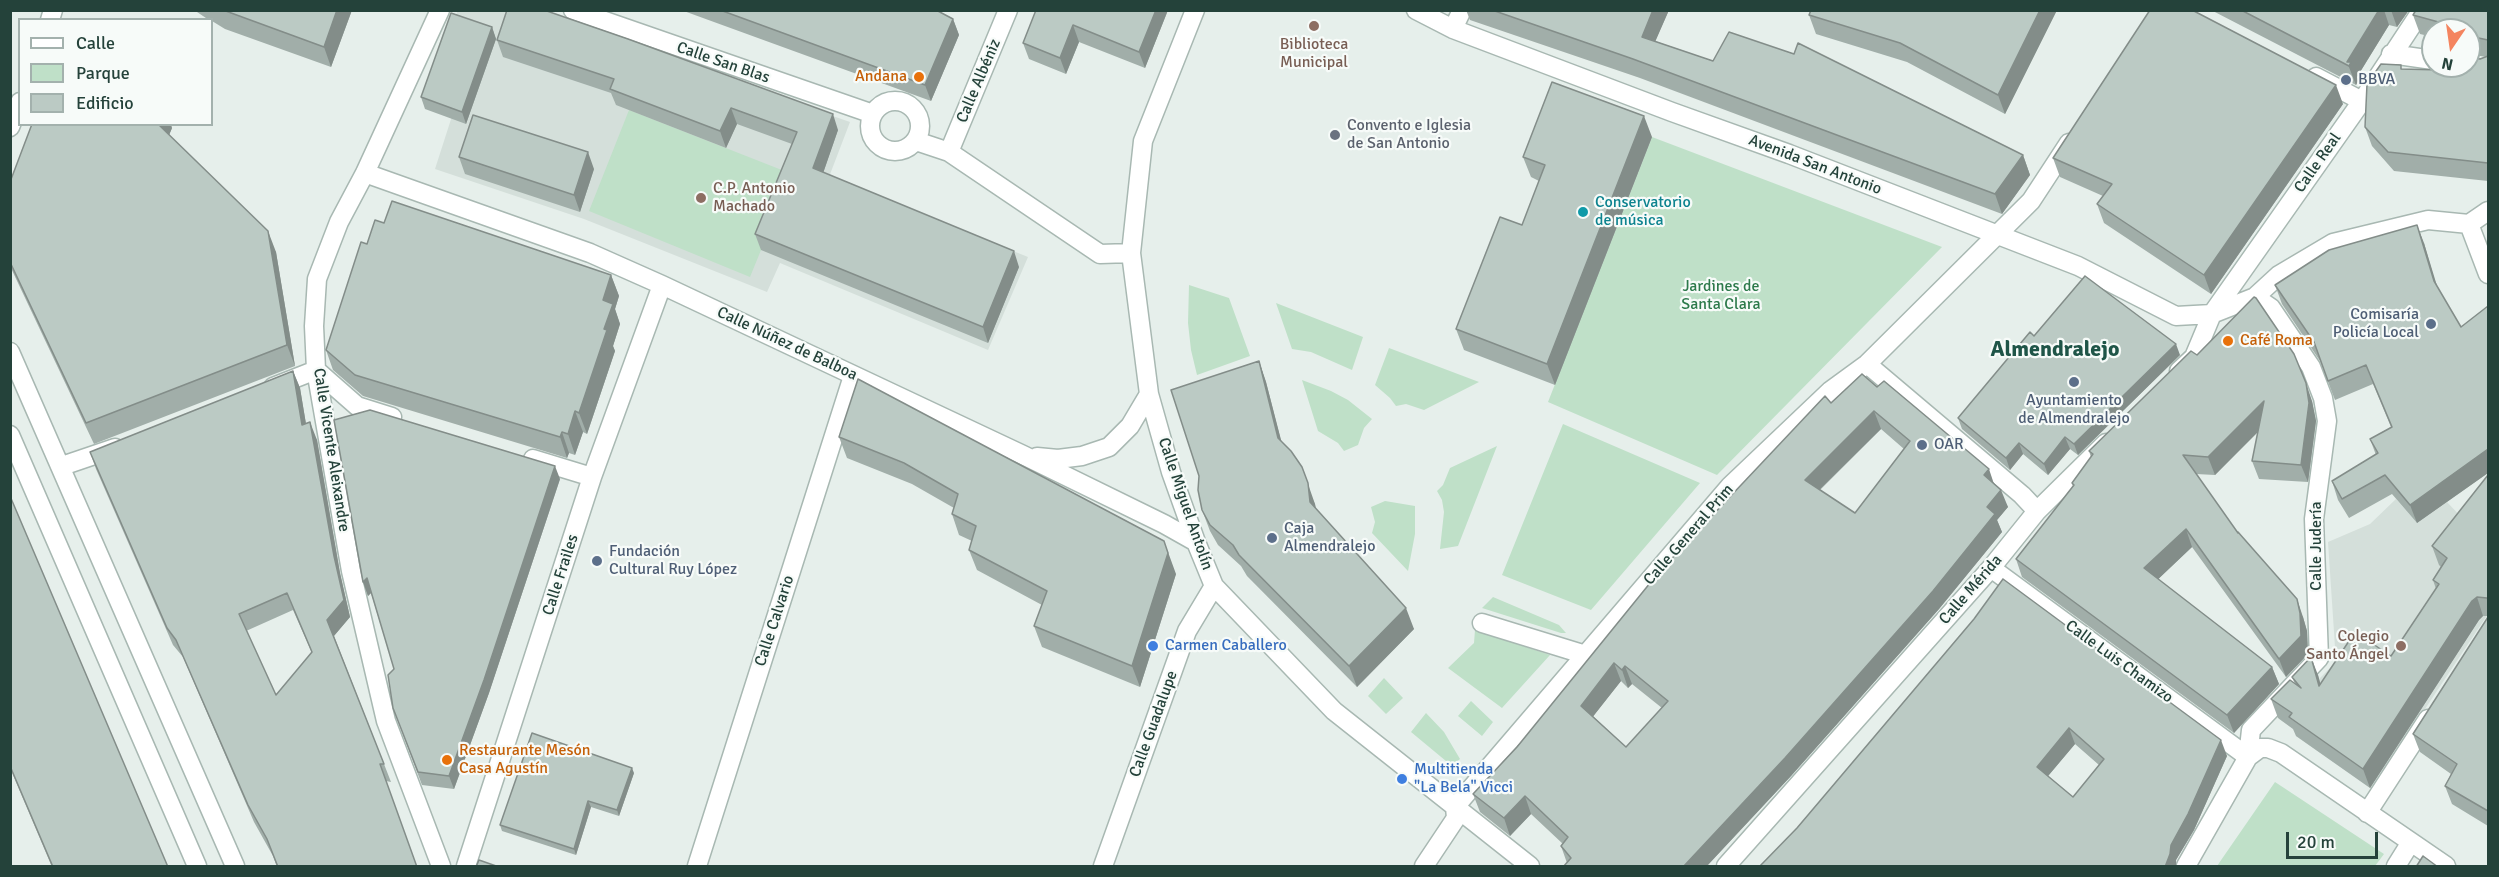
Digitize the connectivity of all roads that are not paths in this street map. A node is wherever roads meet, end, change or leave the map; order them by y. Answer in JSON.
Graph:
{"nodes":[{"id":1,"x":440,"y":10,"type":"edge"},
{"id":2,"x":573,"y":10,"type":"edge"},
{"id":3,"x":1008,"y":10,"type":"edge"},
{"id":4,"x":1195,"y":10,"type":"edge"},
{"id":5,"x":1416,"y":10,"type":"edge"},
{"id":6,"x":1462,"y":10,"type":"edge"},
{"id":7,"x":2422,"y":10,"type":"edge"},
{"id":8,"x":1453,"y":28,"type":"junction"},
{"id":9,"x":2391,"y":54,"type":"junction"},
{"id":10,"x":2421,"y":58,"type":"edge"},
{"id":11,"x":2300,"y":69,"type":"edge"},
{"id":12,"x":2362,"y":101,"type":"junction"},
{"id":13,"x":18,"y":107,"type":"edge"},
{"id":14,"x":873,"y":114,"type":"junction"},
{"id":15,"x":10,"y":127,"type":"edge"},
{"id":16,"x":2077,"y":130,"type":"edge"},
{"id":17,"x":916,"y":141,"type":"junction"},
{"id":18,"x":950,"y":152,"type":"junction"},
{"id":19,"x":365,"y":173,"type":"junction"},
{"id":20,"x":2488,"y":211,"type":"edge"},
{"id":21,"x":2469,"y":224,"type":"junction"},
{"id":22,"x":1994,"y":235,"type":"junction"},
{"id":23,"x":1131,"y":254,"type":"junction"},
{"id":24,"x":2488,"y":274,"type":"edge"},
{"id":25,"x":662,"y":285,"type":"junction"},
{"id":26,"x":2255,"y":297,"type":"junction"},
{"id":27,"x":2212,"y":314,"type":"junction"},
{"id":28,"x":10,"y":352,"type":"edge"},
{"id":29,"x":1867,"y":364,"type":"junction"},
{"id":30,"x":316,"y":370,"type":"junction"},
{"id":31,"x":853,"y":376,"type":"junction"},
{"id":32,"x":2169,"y":381,"type":"edge"},
{"id":33,"x":261,"y":391,"type":"edge"},
{"id":34,"x":1149,"y":394,"type":"junction"},
{"id":35,"x":414,"y":424,"type":"edge"},
{"id":36,"x":2120,"y":430,"type":"edge"},
{"id":37,"x":10,"y":435,"type":"edge"},
{"id":38,"x":132,"y":441,"type":"edge"},
{"id":39,"x":514,"y":454,"type":"edge"},
{"id":40,"x":1023,"y":455,"type":"junction"},
{"id":41,"x":62,"y":466,"type":"junction"},
{"id":42,"x":592,"y":477,"type":"junction"},
{"id":43,"x":2037,"y":512,"type":"junction"},
{"id":44,"x":1196,"y":542,"type":"junction"},
{"id":45,"x":1991,"y":568,"type":"junction"},
{"id":46,"x":1214,"y":586,"type":"junction"},
{"id":47,"x":1482,"y":622,"type":"dead end"},
{"id":48,"x":1586,"y":655,"type":"junction"},
{"id":49,"x":2437,"y":705,"type":"edge"},
{"id":50,"x":2248,"y":757,"type":"junction"},
{"id":51,"x":1455,"y":807,"type":"junction"},
{"id":52,"x":2367,"y":813,"type":"junction"},
{"id":53,"x":2411,"y":842,"type":"junction"},
{"id":54,"x":197,"y":867,"type":"edge"},
{"id":55,"x":235,"y":867,"type":"edge"},
{"id":56,"x":441,"y":867,"type":"edge"},
{"id":57,"x":465,"y":867,"type":"edge"},
{"id":58,"x":697,"y":867,"type":"edge"},
{"id":59,"x":1103,"y":867,"type":"edge"},
{"id":60,"x":1424,"y":867,"type":"edge"},
{"id":61,"x":1530,"y":867,"type":"edge"},
{"id":62,"x":1726,"y":867,"type":"edge"},
{"id":63,"x":2186,"y":867,"type":"edge"},
{"id":64,"x":2396,"y":867,"type":"edge"},
{"id":65,"x":2446,"y":867,"type":"edge"}],
"edges":[{"from":1,"to":19,"type":"street","name":"Calle Vicente Aleixandre"},
{"from":2,"to":14,"type":"street","name":"Calle San Blas"},
{"from":3,"to":18,"type":"street","name":"Calle Albéniz"},
{"from":4,"to":23,"type":"street","name":"Calle Miguel Antolín"},
{"from":5,"to":8,"type":"street","name":"Avenida San Antonio"},
{"from":6,"to":8,"type":"street"},
{"from":7,"to":9,"type":"street","name":"Calle Real"},
{"from":8,"to":22,"type":"street","name":"Avenida San Antonio"},
{"from":9,"to":10,"type":"street"},
{"from":9,"to":12,"type":"street","name":"Calle Real"},
{"from":11,"to":12,"type":"street"},
{"from":12,"to":27,"type":"street","name":"Calle Real"},
{"from":13,"to":15,"type":"street"},
{"from":14,"to":17,"type":"street"},
{"from":14,"to":17,"type":"street"},
{"from":16,"to":22,"type":"street","name":"Calle General Prim"},
{"from":17,"to":18,"type":"street"},
{"from":18,"to":23,"type":"street"},
{"from":19,"to":25,"type":"street","name":"Calle Núñez de Balboa"},
{"from":19,"to":30,"type":"street","name":"Calle Vicente Aleixandre"},
{"from":20,"to":21,"type":"street"},
{"from":21,"to":24,"type":"street"},
{"from":21,"to":26,"type":"street"},
{"from":22,"to":27,"type":"street","name":"Avenida San Antonio"},
{"from":22,"to":29,"type":"street","name":"Calle General Prim"},
{"from":23,"to":34,"type":"street","name":"Calle Miguel Antolín"},
{"from":25,"to":31,"type":"street","name":"Calle Núñez de Balboa"},
{"from":25,"to":42,"type":"street","name":"Calle Frailes"},
{"from":26,"to":27,"type":"street","name":"Avenida San Antonio"},
{"from":26,"to":50,"type":"street","name":"Calle Judería"},
{"from":27,"to":32,"type":"street"},
{"from":28,"to":41,"type":"street"},
{"from":29,"to":43,"type":"street"},
{"from":29,"to":48,"type":"street","name":"Calle General Prim"},
{"from":30,"to":33,"type":"street"},
{"from":30,"to":35,"type":"street"},
{"from":30,"to":56,"type":"street","name":"Calle Vicente Aleixandre"},
{"from":31,"to":40,"type":"street","name":"Calle Núñez de Balboa"},
{"from":31,"to":58,"type":"street","name":"Calle Calvario"},
{"from":34,"to":40,"type":"street"},
{"from":34,"to":44,"type":"street","name":"Calle Miguel Antolín"},
{"from":36,"to":43,"type":"street","name":"Calle Mérida"},
{"from":37,"to":54,"type":"street"},
{"from":38,"to":41,"type":"street"},
{"from":39,"to":42,"type":"street"},
{"from":40,"to":44,"type":"street","name":"Calle Núñez de Balboa"},
{"from":41,"to":55,"type":"street"},
{"from":42,"to":57,"type":"street","name":"Calle Frailes"},
{"from":43,"to":45,"type":"street","name":"Calle Mérida"},
{"from":44,"to":46,"type":"street","name":"Calle Miguel Antolín"},
{"from":45,"to":50,"type":"street","name":"Calle Luis Chamizo"},
{"from":45,"to":62,"type":"street","name":"Calle Mérida"},
{"from":46,"to":51,"type":"street","name":"Calle Miguel Antolín"},
{"from":46,"to":59,"type":"street","name":"Calle Guadalupe"},
{"from":47,"to":48,"type":"street"},
{"from":48,"to":51,"type":"street","name":"Calle General Prim"},
{"from":49,"to":52,"type":"street"},
{"from":50,"to":52,"type":"street"},
{"from":50,"to":63,"type":"street","name":"Calle Judería"},
{"from":51,"to":60,"type":"street","name":"Calle General Prim"},
{"from":51,"to":61,"type":"street","name":"Calle Miguel Antolín"},
{"from":52,"to":53,"type":"street"},
{"from":53,"to":64,"type":"street"},
{"from":53,"to":65,"type":"street"}]}
